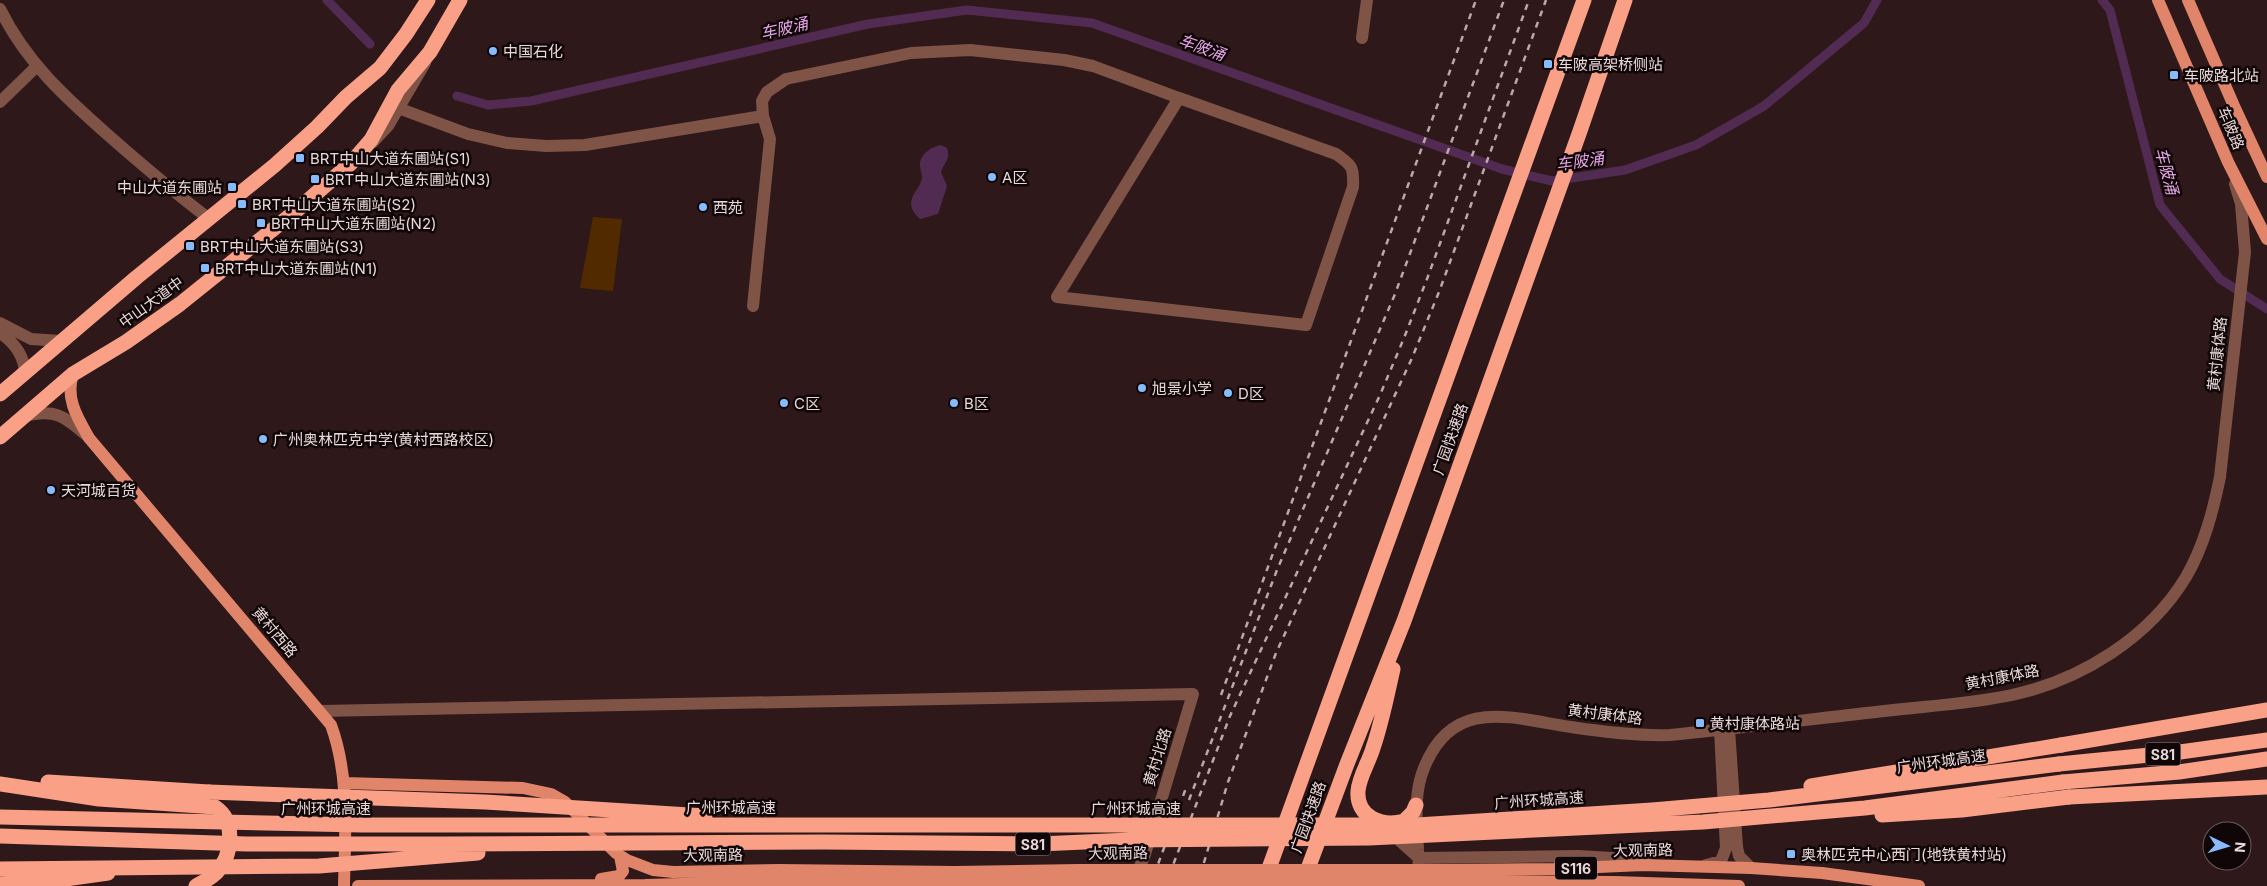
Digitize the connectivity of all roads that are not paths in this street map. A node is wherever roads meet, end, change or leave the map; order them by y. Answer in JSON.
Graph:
{"nodes":[{"id":1,"x":428,"y":0,"type":"edge"},
{"id":2,"x":460,"y":0,"type":"edge"},
{"id":3,"x":1367,"y":0,"type":"edge"},
{"id":4,"x":1584,"y":0,"type":"edge"},
{"id":5,"x":1624,"y":0,"type":"edge"},
{"id":6,"x":2158,"y":0,"type":"edge"},
{"id":7,"x":2188,"y":0,"type":"edge"},
{"id":8,"x":0,"y":9,"type":"edge"},
{"id":9,"x":1362,"y":38,"type":"dead end"},
{"id":10,"x":430,"y":52,"type":"junction"},
{"id":11,"x":36,"y":67,"type":"junction"},
{"id":12,"x":1179,"y":98,"type":"junction"},
{"id":13,"x":0,"y":102,"type":"edge"},
{"id":14,"x":398,"y":108,"type":"junction"},
{"id":15,"x":763,"y":116,"type":"junction"},
{"id":16,"x":362,"y":152,"type":"junction"},
{"id":17,"x":2228,"y":162,"type":"junction"},
{"id":18,"x":2267,"y":177,"type":"edge"},
{"id":19,"x":208,"y":218,"type":"junction"},
{"id":20,"x":2267,"y":239,"type":"edge"},
{"id":21,"x":753,"y":306,"type":"dead end"},
{"id":22,"x":0,"y":323,"type":"edge"},
{"id":23,"x":0,"y":333,"type":"edge"},
{"id":24,"x":61,"y":341,"type":"junction"},
{"id":25,"x":24,"y":373,"type":"junction"},
{"id":26,"x":73,"y":374,"type":"junction"},
{"id":27,"x":0,"y":394,"type":"edge"},
{"id":28,"x":24,"y":416,"type":"junction"},
{"id":29,"x":0,"y":437,"type":"edge"},
{"id":30,"x":89,"y":438,"type":"junction"},
{"id":31,"x":1404,"y":621,"type":"junction"},
{"id":32,"x":2267,"y":700,"type":"edge"},
{"id":33,"x":2267,"y":710,"type":"edge"},
{"id":34,"x":320,"y":711,"type":"junction"},
{"id":35,"x":1724,"y":729,"type":"junction"},
{"id":36,"x":2144,"y":730,"type":"junction"},
{"id":37,"x":2267,"y":739,"type":"edge"},
{"id":38,"x":2267,"y":759,"type":"edge"},
{"id":39,"x":0,"y":779,"type":"edge"},
{"id":40,"x":344,"y":783,"type":"junction"},
{"id":41,"x":0,"y":784,"type":"edge"},
{"id":42,"x":2267,"y":787,"type":"edge"},
{"id":43,"x":1416,"y":805,"type":"junction"},
{"id":44,"x":0,"y":817,"type":"edge"},
{"id":45,"x":776,"y":824,"type":"junction"},
{"id":46,"x":1386,"y":824,"type":"junction"},
{"id":47,"x":1466,"y":835,"type":"junction"},
{"id":48,"x":0,"y":836,"type":"edge"},
{"id":49,"x":578,"y":843,"type":"junction"},
{"id":50,"x":620,"y":856,"type":"junction"},
{"id":51,"x":1419,"y":858,"type":"junction"},
{"id":52,"x":1697,"y":866,"type":"junction"},
{"id":53,"x":140,"y":868,"type":"junction"},
{"id":54,"x":1751,"y":868,"type":"junction"},
{"id":55,"x":0,"y":869,"type":"edge"},
{"id":56,"x":1455,"y":875,"type":"junction"},
{"id":57,"x":1080,"y":876,"type":"junction"},
{"id":58,"x":0,"y":884,"type":"edge"},
{"id":59,"x":762,"y":884,"type":"edge"},
{"id":60,"x":1695,"y":885,"type":"edge"},
{"id":61,"x":196,"y":886,"type":"edge"},
{"id":62,"x":344,"y":886,"type":"edge"},
{"id":63,"x":358,"y":886,"type":"edge"},
{"id":64,"x":532,"y":886,"type":"edge"},
{"id":65,"x":613,"y":886,"type":"edge"},
{"id":66,"x":1133,"y":886,"type":"edge"},
{"id":67,"x":1263,"y":886,"type":"edge"},
{"id":68,"x":1302,"y":886,"type":"edge"},
{"id":69,"x":1422,"y":886,"type":"edge"},
{"id":70,"x":1739,"y":886,"type":"edge"},
{"id":71,"x":1919,"y":886,"type":"edge"}],
"edges":[{"from":1,"to":19,"type":"highway","name":"中山大道中"},
{"from":2,"to":10,"type":"highway","name":"中山大道中"},
{"from":3,"to":9,"type":"street"},
{"from":4,"to":67,"type":"highway","name":"广园快速路"},
{"from":5,"to":31,"type":"highway","name":"广园快速路"},
{"from":6,"to":17,"type":"main road","name":"车陂路"},
{"from":7,"to":18,"type":"main road","name":"车陂路"},
{"from":8,"to":11,"type":"street"},
{"from":10,"to":14,"type":"street"},
{"from":10,"to":16,"type":"highway","name":"中山大道中"},
{"from":11,"to":13,"type":"street"},
{"from":11,"to":19,"type":"street"},
{"from":12,"to":12,"type":"street"},
{"from":12,"to":15,"type":"street"},
{"from":14,"to":15,"type":"street"},
{"from":14,"to":16,"type":"street"},
{"from":15,"to":21,"type":"street"},
{"from":16,"to":26,"type":"highway","name":"中山大道中"},
{"from":17,"to":20,"type":"main road","name":"车陂路"},
{"from":17,"to":35,"type":"street","name":"黄村康体路"},
{"from":19,"to":24,"type":"highway","name":"中山大道中"},
{"from":22,"to":24,"type":"street"},
{"from":23,"to":25,"type":"street"},
{"from":24,"to":25,"type":"highway","name":"中山大道中"},
{"from":25,"to":27,"type":"highway","name":"中山大道中"},
{"from":26,"to":28,"type":"highway","name":"中山大道中"},
{"from":26,"to":30,"type":"main road","name":"黄村西路"},
{"from":28,"to":29,"type":"highway","name":"中山大道中"},
{"from":28,"to":30,"type":"street"},
{"from":30,"to":34,"type":"main road","name":"黄村西路"},
{"from":31,"to":46,"type":"highway"},
{"from":31,"to":68,"type":"highway","name":"广园快速路"},
{"from":32,"to":36,"type":"highway"},
{"from":33,"to":36,"type":"highway"},
{"from":34,"to":40,"type":"main road","name":"黄村西路"},
{"from":34,"to":66,"type":"street","name":"黄村北路"},
{"from":35,"to":43,"type":"street","name":"黄村康体路"},
{"from":35,"to":52,"type":"street"},
{"from":35,"to":54,"type":"street"},
{"from":36,"to":46,"type":"highway","bridge":true},
{"from":37,"to":46,"type":"highway","name":"广州环城高速","number":"S81","bridge":true},
{"from":38,"to":47,"type":"highway","name":"广州环城高速","number":"S81","bridge":true},
{"from":39,"to":45,"type":"highway","bridge":true},
{"from":40,"to":50,"type":"main road","name":"大观南路","number":"S116"},
{"from":40,"to":62,"type":"main road","name":"黄村西路"},
{"from":41,"to":61,"type":"highway"},
{"from":42,"to":47,"type":"highway","bridge":true},
{"from":43,"to":46,"type":"highway"},
{"from":43,"to":51,"type":"street","name":"黄村康体路"},
{"from":44,"to":45,"type":"highway","name":"广州环城高速","number":"S81","bridge":true},
{"from":45,"to":46,"type":"highway","name":"广州环城高速","number":"S81","bridge":true},
{"from":46,"to":51,"type":"street"},
{"from":47,"to":49,"type":"highway","name":"广州环城高速","number":"S81","bridge":true},
{"from":48,"to":49,"type":"highway","name":"广州环城高速","number":"S81","bridge":true},
{"from":49,"to":53,"type":"highway","bridge":true},
{"from":50,"to":57,"type":"main road","name":"大观南路","number":"S116"},
{"from":50,"to":64,"type":"main road"},
{"from":51,"to":52,"type":"street"},
{"from":51,"to":69,"type":"street","name":"黄村康体路"},
{"from":52,"to":54,"type":"main road","name":"大观南路","number":"S116"},
{"from":52,"to":56,"type":"main road","name":"大观南路","number":"S116"},
{"from":53,"to":55,"type":"highway","bridge":true},
{"from":53,"to":58,"type":"highway","bridge":true},
{"from":54,"to":71,"type":"main road","name":"大观南路","number":"S116"},
{"from":56,"to":57,"type":"main road","name":"大观南路","number":"S116","bridge":true},
{"from":56,"to":60,"type":"main road","name":"大观南路","number":"S116"},
{"from":57,"to":59,"type":"main road","name":"大观南路","number":"S116"},
{"from":59,"to":65,"type":"main road","name":"大观南路","number":"S116"},
{"from":60,"to":70,"type":"main road","name":"大观南路","number":"S116"},
{"from":63,"to":64,"type":"main road","name":"大观南路","number":"S116"},
{"from":64,"to":65,"type":"main road","name":"大观南路","number":"S116"}]}
